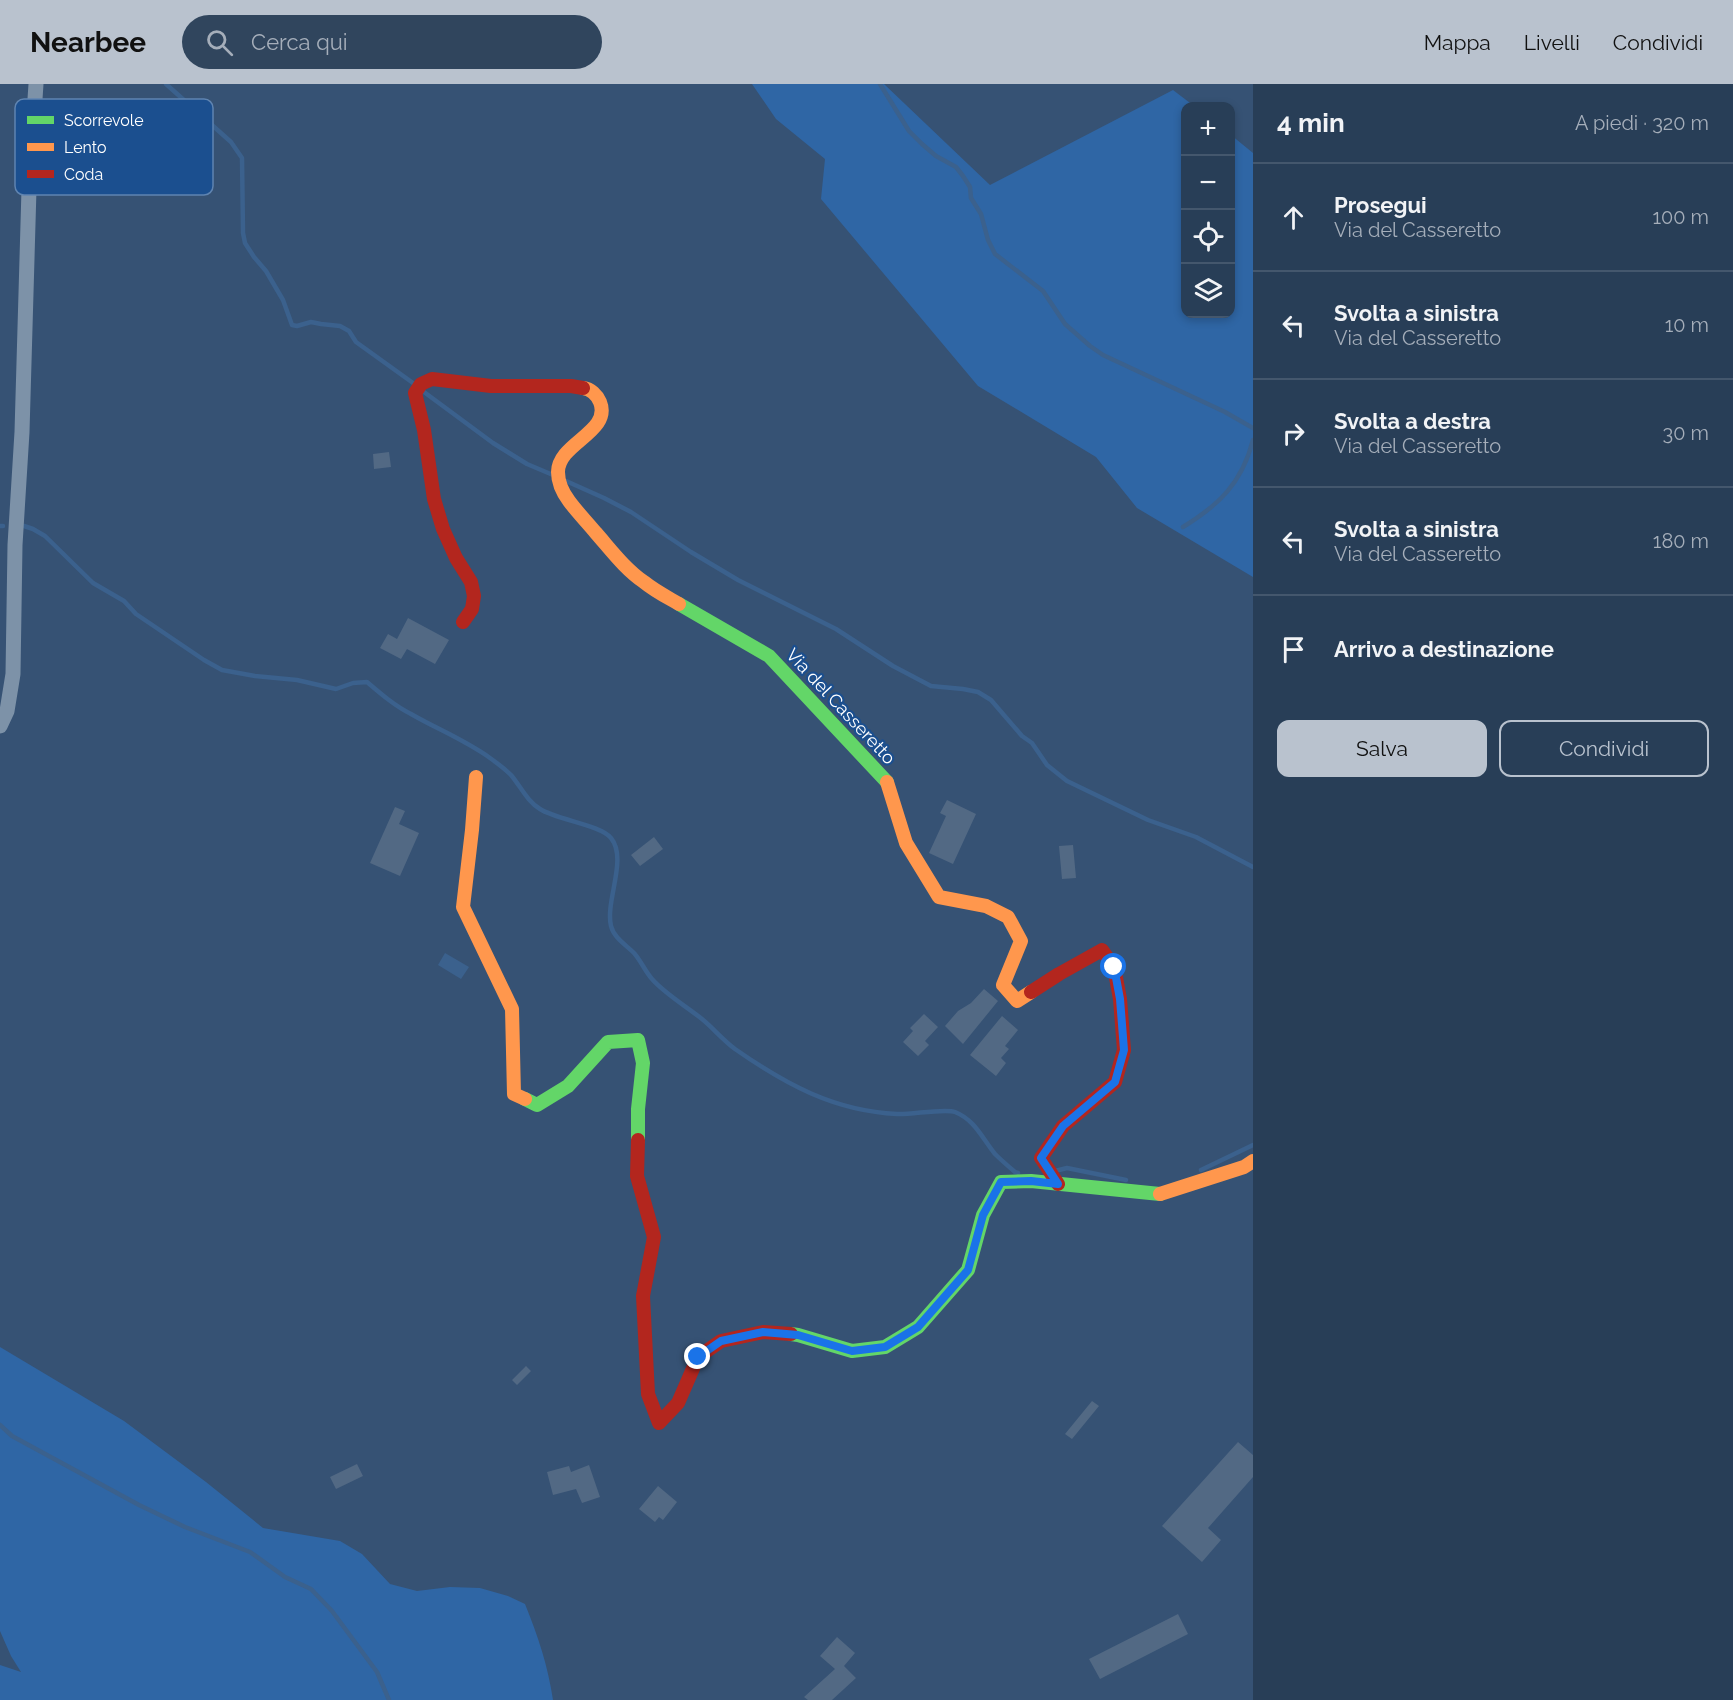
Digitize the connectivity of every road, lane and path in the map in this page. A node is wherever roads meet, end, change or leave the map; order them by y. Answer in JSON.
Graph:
{"nodes":[{"id":1,"x":36,"y":84,"type":"edge"},
{"id":2,"x":35,"y":99,"type":"edge"},
{"id":3,"x":29,"y":195,"type":"edge"},
{"id":4,"x":463,"y":622,"type":"dead end"},
{"id":5,"x":0,"y":726,"type":"edge"},
{"id":6,"x":476,"y":777,"type":"dead end"},
{"id":7,"x":1253,"y":1161,"type":"edge"},
{"id":8,"x":1058,"y":1184,"type":"junction"}],
"edges":[{"from":1,"to":2,"type":"street"},
{"from":3,"to":5,"type":"street"},
{"from":4,"to":8,"type":"street","name":"Via del Casseretto"},
{"from":6,"to":8,"type":"street"},
{"from":7,"to":8,"type":"street"}]}
